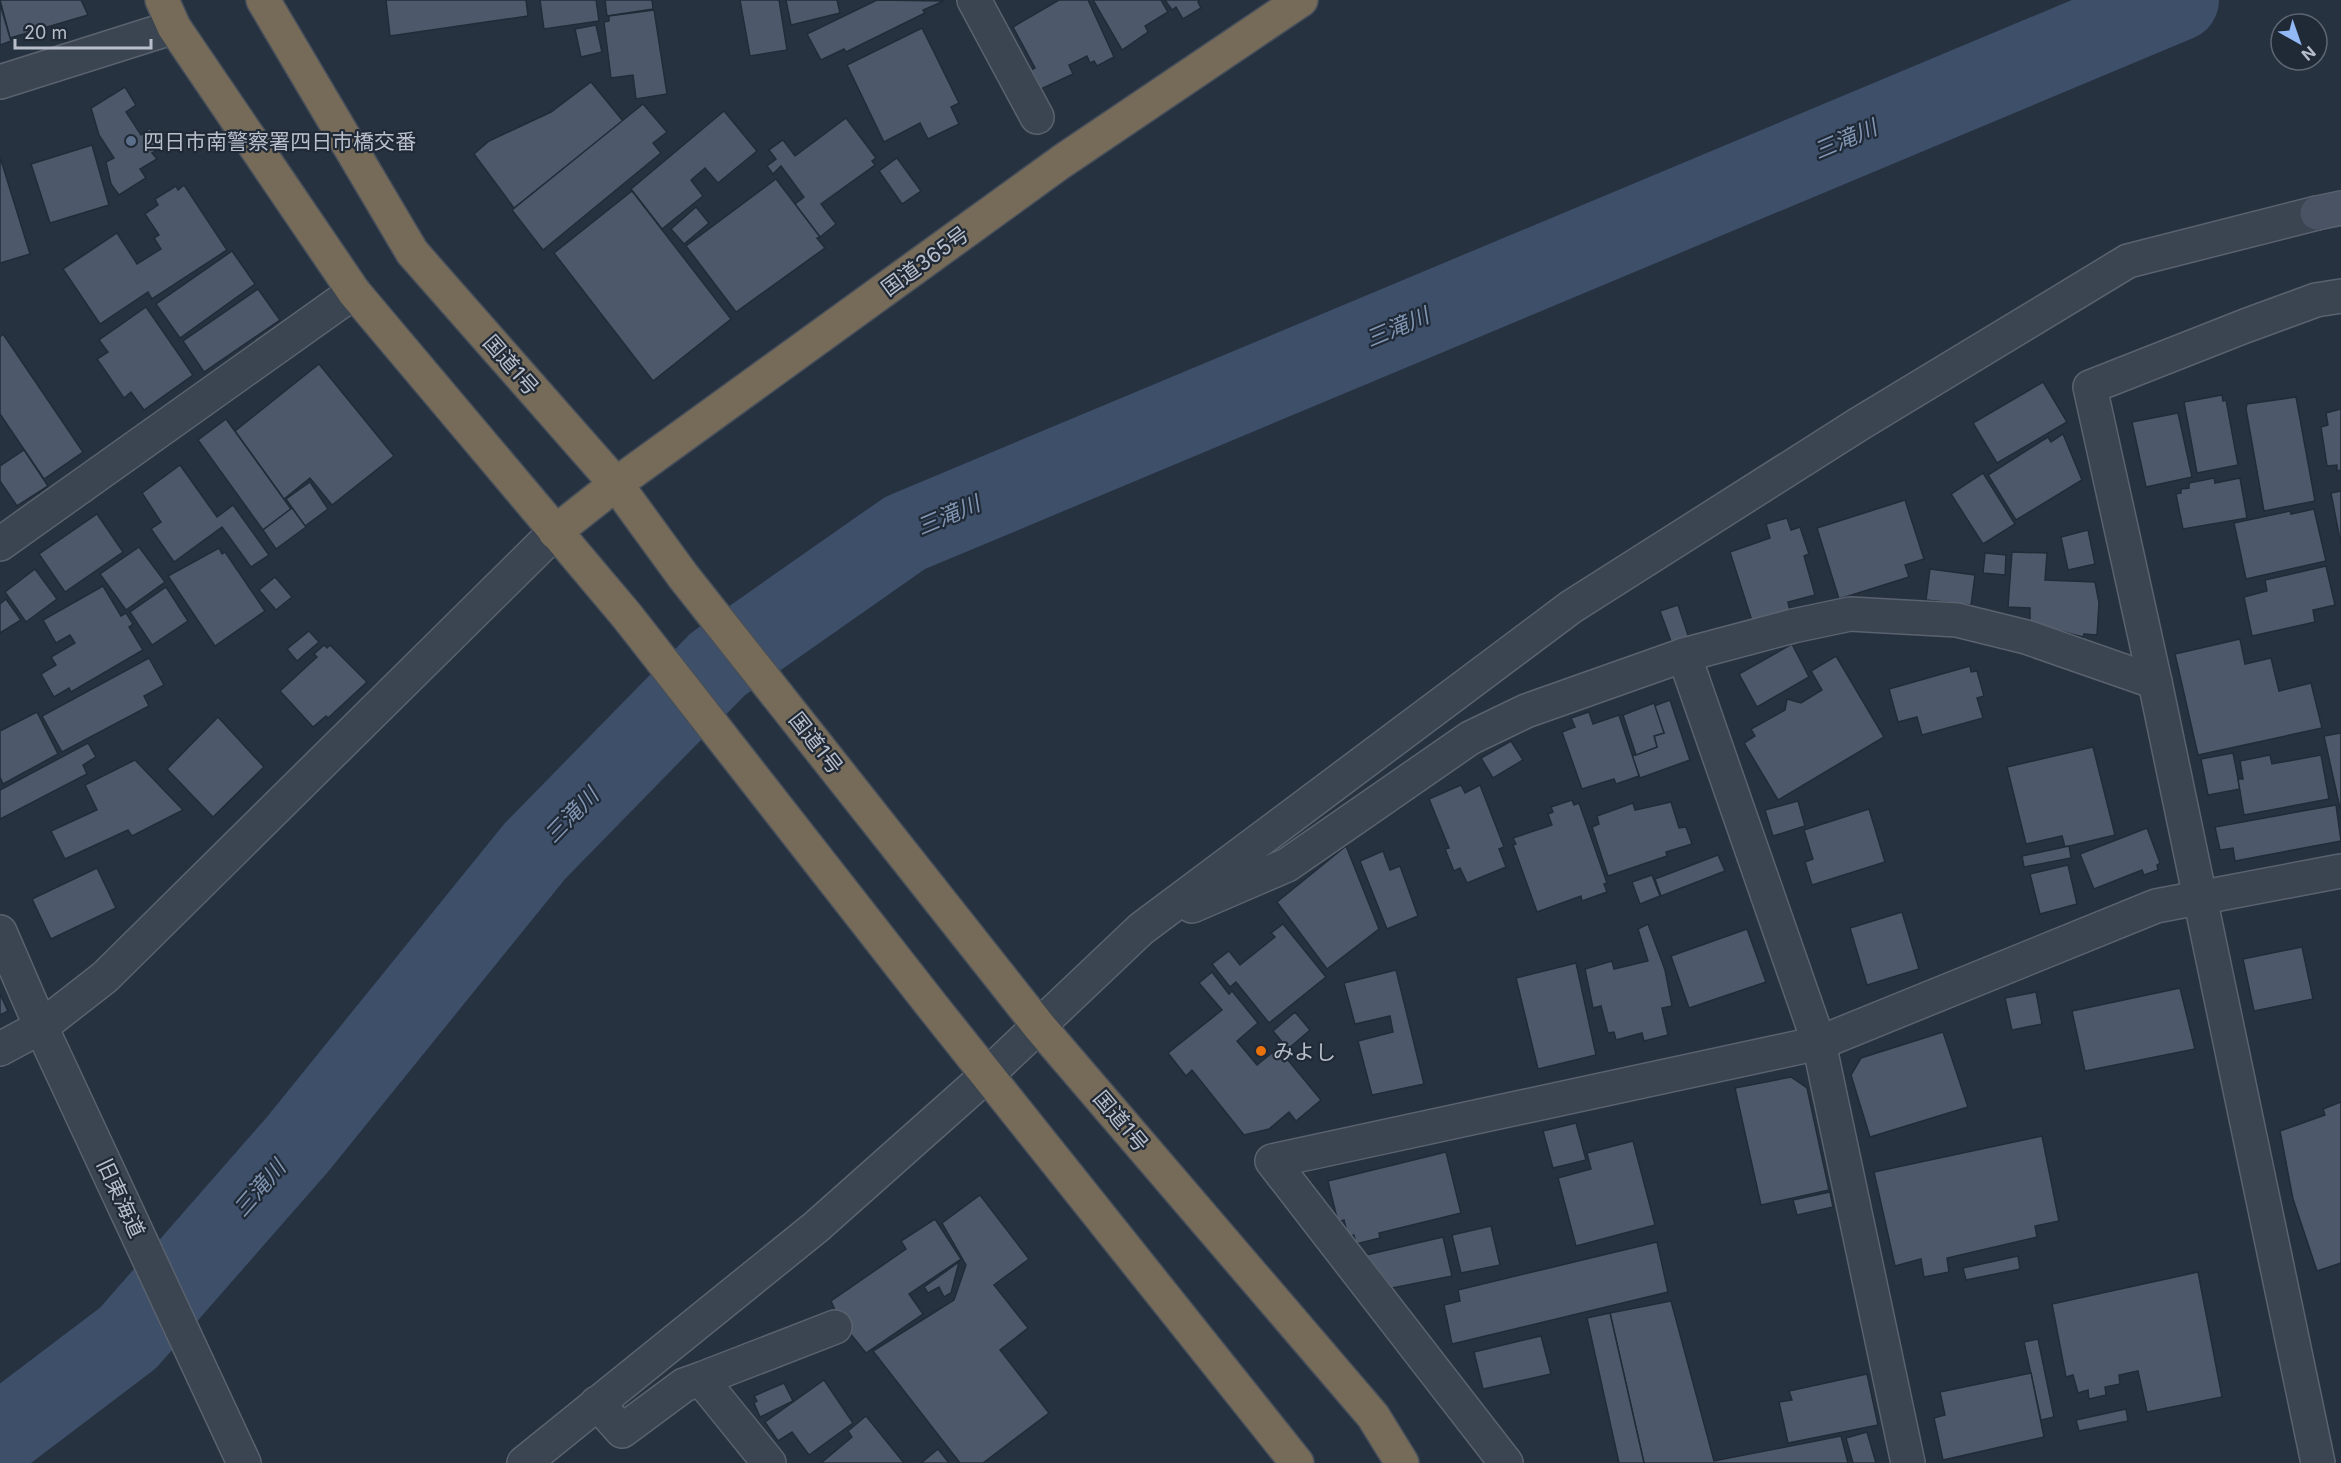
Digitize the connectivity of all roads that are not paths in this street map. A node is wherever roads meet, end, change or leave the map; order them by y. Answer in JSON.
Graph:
{"nodes":[{"id":1,"x":263,"y":0,"type":"edge"},
{"id":2,"x":974,"y":0,"type":"edge"},
{"id":3,"x":1302,"y":0,"type":"edge"},
{"id":4,"x":168,"y":14,"type":"edge"},
{"id":5,"x":0,"y":82,"type":"edge"},
{"id":6,"x":1037,"y":117,"type":"dead end"},
{"id":7,"x":2329,"y":211,"type":"edge"},
{"id":8,"x":354,"y":292,"type":"junction"},
{"id":9,"x":2341,"y":296,"type":"edge"},
{"id":10,"x":616,"y":484,"type":"junction"},
{"id":11,"x":555,"y":532,"type":"junction"},
{"id":12,"x":0,"y":544,"type":"edge"},
{"id":13,"x":1684,"y":655,"type":"junction"},
{"id":14,"x":2155,"y":682,"type":"junction"},
{"id":15,"x":2341,"y":871,"type":"edge"},
{"id":16,"x":2199,"y":897,"type":"junction"},
{"id":17,"x":1140,"y":929,"type":"junction"},
{"id":18,"x":0,"y":932,"type":"edge"},
{"id":19,"x":1039,"y":1026,"type":"junction"},
{"id":20,"x":41,"y":1027,"type":"junction"},
{"id":21,"x":1819,"y":1043,"type":"junction"},
{"id":22,"x":0,"y":1049,"type":"edge"},
{"id":23,"x":987,"y":1075,"type":"junction"},
{"id":24,"x":835,"y":1327,"type":"dead end"},
{"id":25,"x":701,"y":1379,"type":"junction"},
{"id":26,"x":597,"y":1403,"type":"junction"},
{"id":27,"x":244,"y":1463,"type":"edge"},
{"id":28,"x":524,"y":1463,"type":"edge"},
{"id":29,"x":769,"y":1463,"type":"edge"},
{"id":30,"x":1297,"y":1463,"type":"edge"},
{"id":31,"x":1402,"y":1463,"type":"edge"},
{"id":32,"x":1506,"y":1463,"type":"edge"},
{"id":33,"x":1908,"y":1463,"type":"edge"},
{"id":34,"x":2318,"y":1463,"type":"edge"}],
"edges":[{"from":1,"to":10,"type":"highway","name":"国道1号"},
{"from":2,"to":6,"type":"street"},
{"from":3,"to":10,"type":"highway","name":"国道365号"},
{"from":4,"to":5,"type":"street"},
{"from":4,"to":8,"type":"highway"},
{"from":7,"to":17,"type":"street"},
{"from":8,"to":11,"type":"highway"},
{"from":8,"to":12,"type":"street"},
{"from":9,"to":14,"type":"street"},
{"from":10,"to":11,"type":"highway","name":"国道365号"},
{"from":10,"to":19,"type":"highway","name":"国道1号"},
{"from":11,"to":20,"type":"street"},
{"from":11,"to":23,"type":"highway"},
{"from":13,"to":14,"type":"street"},
{"from":13,"to":17,"type":"street"},
{"from":13,"to":21,"type":"street"},
{"from":14,"to":16,"type":"street"},
{"from":15,"to":16,"type":"street"},
{"from":16,"to":21,"type":"street"},
{"from":16,"to":34,"type":"street"},
{"from":17,"to":19,"type":"street"},
{"from":18,"to":20,"type":"street","name":"旧東海道"},
{"from":19,"to":23,"type":"street"},
{"from":19,"to":31,"type":"highway","name":"国道1号"},
{"from":20,"to":22,"type":"street"},
{"from":20,"to":27,"type":"street","name":"旧東海道"},
{"from":21,"to":32,"type":"street"},
{"from":21,"to":33,"type":"street"},
{"from":23,"to":26,"type":"street"},
{"from":23,"to":30,"type":"highway"},
{"from":24,"to":25,"type":"street"},
{"from":25,"to":26,"type":"street"},
{"from":25,"to":29,"type":"street"},
{"from":26,"to":28,"type":"street"}]}
